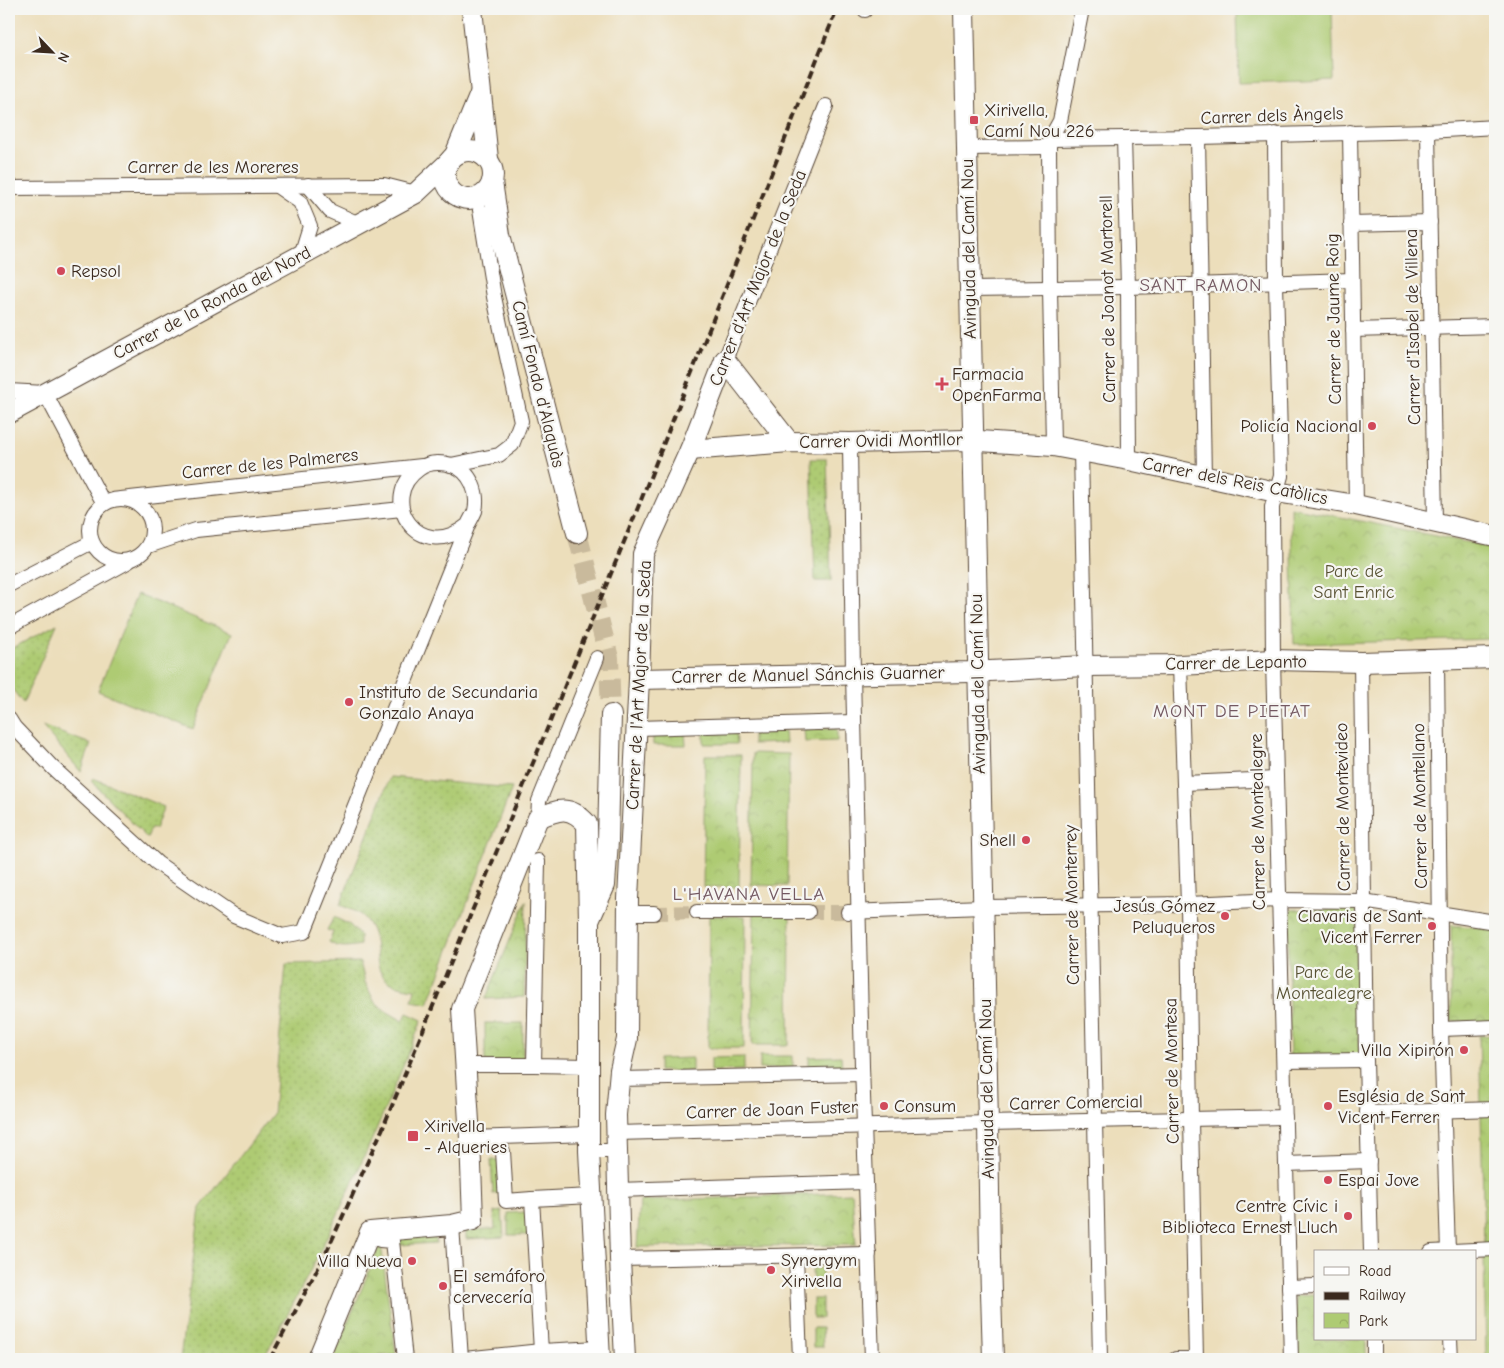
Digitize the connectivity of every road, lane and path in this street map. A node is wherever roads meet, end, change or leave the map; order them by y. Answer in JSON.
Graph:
{"nodes":[{"id":1,"x":472,"y":9,"type":"edge"},
{"id":2,"x":964,"y":9,"type":"edge"},
{"id":3,"x":1082,"y":9,"type":"edge"},
{"id":4,"x":481,"y":90,"type":"junction"},
{"id":5,"x":826,"y":106,"type":"dead end"},
{"id":6,"x":1495,"y":127,"type":"edge"},
{"id":7,"x":1428,"y":131,"type":"junction"},
{"id":8,"x":1350,"y":132,"type":"junction"},
{"id":9,"x":1275,"y":134,"type":"junction"},
{"id":10,"x":1198,"y":137,"type":"junction"},
{"id":11,"x":1124,"y":138,"type":"junction"},
{"id":12,"x":1050,"y":143,"type":"junction"},
{"id":13,"x":967,"y":148,"type":"junction"},
{"id":14,"x":452,"y":158,"type":"junction"},
{"id":15,"x":488,"y":159,"type":"junction"},
{"id":16,"x":492,"y":182,"type":"junction"},
{"id":17,"x":308,"y":185,"type":"junction"},
{"id":18,"x":277,"y":186,"type":"junction"},
{"id":19,"x":9,"y":188,"type":"edge"},
{"id":20,"x":416,"y":193,"type":"junction"},
{"id":21,"x":467,"y":200,"type":"junction"},
{"id":22,"x":1430,"y":222,"type":"junction"},
{"id":23,"x":359,"y":224,"type":"junction"},
{"id":24,"x":1351,"y":224,"type":"junction"},
{"id":25,"x":500,"y":235,"type":"junction"},
{"id":26,"x":301,"y":255,"type":"junction"},
{"id":27,"x":1352,"y":280,"type":"junction"},
{"id":28,"x":1276,"y":283,"type":"junction"},
{"id":29,"x":1202,"y":285,"type":"junction"},
{"id":30,"x":1128,"y":287,"type":"junction"},
{"id":31,"x":1050,"y":288,"type":"junction"},
{"id":32,"x":970,"y":289,"type":"junction"},
{"id":33,"x":1495,"y":326,"type":"edge"},
{"id":34,"x":1431,"y":328,"type":"junction"},
{"id":35,"x":1353,"y":330,"type":"junction"},
{"id":36,"x":725,"y":360,"type":"junction"},
{"id":37,"x":9,"y":391,"type":"edge"},
{"id":38,"x":45,"y":393,"type":"junction"},
{"id":39,"x":9,"y":412,"type":"edge"},
{"id":40,"x":973,"y":440,"type":"junction"},
{"id":41,"x":789,"y":442,"type":"junction"},
{"id":42,"x":850,"y":443,"type":"junction"},
{"id":43,"x":1053,"y":446,"type":"junction"},
{"id":44,"x":690,"y":450,"type":"junction"},
{"id":45,"x":1081,"y":451,"type":"junction"},
{"id":46,"x":1129,"y":460,"type":"junction"},
{"id":47,"x":451,"y":465,"type":"junction"},
{"id":48,"x":422,"y":466,"type":"junction"},
{"id":49,"x":1204,"y":477,"type":"junction"},
{"id":50,"x":1276,"y":492,"type":"junction"},
{"id":51,"x":121,"y":499,"type":"junction"},
{"id":52,"x":104,"y":504,"type":"junction"},
{"id":53,"x":1356,"y":505,"type":"junction"},
{"id":54,"x":402,"y":509,"type":"junction"},
{"id":55,"x":1435,"y":522,"type":"junction"},
{"id":56,"x":468,"y":525,"type":"junction"},
{"id":57,"x":577,"y":533,"type":"tunnel mouth"},
{"id":58,"x":1495,"y":536,"type":"edge"},
{"id":59,"x":92,"y":542,"type":"junction"},
{"id":60,"x":148,"y":546,"type":"junction"},
{"id":61,"x":134,"y":559,"type":"junction"},
{"id":62,"x":9,"y":585,"type":"edge"},
{"id":63,"x":9,"y":627,"type":"edge"},
{"id":64,"x":597,"y":658,"type":"dead end"},
{"id":65,"x":1495,"y":658,"type":"edge"},
{"id":66,"x":1273,"y":660,"type":"junction"},
{"id":67,"x":1437,"y":660,"type":"junction"},
{"id":68,"x":1361,"y":662,"type":"junction"},
{"id":69,"x":1180,"y":665,"type":"junction"},
{"id":70,"x":1085,"y":666,"type":"junction"},
{"id":71,"x":978,"y":672,"type":"junction"},
{"id":72,"x":853,"y":674,"type":"junction"},
{"id":73,"x":639,"y":679,"type":"junction"},
{"id":74,"x":611,"y":715,"type":"tunnel mouth"},
{"id":75,"x":9,"y":719,"type":"edge"},
{"id":76,"x":854,"y":722,"type":"junction"},
{"id":77,"x":637,"y":728,"type":"junction"},
{"id":78,"x":1276,"y":779,"type":"junction"},
{"id":79,"x":1184,"y":782,"type":"junction"},
{"id":80,"x":538,"y":818,"type":"junction"},
{"id":81,"x":608,"y":841,"type":"junction"},
{"id":82,"x":538,"y":861,"type":"dead end"},
{"id":83,"x":1279,"y":900,"type":"junction"},
{"id":84,"x":1363,"y":901,"type":"junction"},
{"id":85,"x":1188,"y":904,"type":"junction"},
{"id":86,"x":628,"y":906,"type":"junction"},
{"id":87,"x":1091,"y":906,"type":"junction"},
{"id":88,"x":983,"y":907,"type":"junction"},
{"id":89,"x":697,"y":912,"type":"tunnel mouth"},
{"id":90,"x":808,"y":912,"type":"tunnel mouth"},
{"id":91,"x":854,"y":912,"type":"junction"},
{"id":92,"x":654,"y":913,"type":"tunnel mouth"},
{"id":93,"x":1440,"y":913,"type":"junction"},
{"id":94,"x":589,"y":921,"type":"junction"},
{"id":95,"x":1495,"y":922,"type":"edge"},
{"id":96,"x":1495,"y":1027,"type":"edge"},
{"id":97,"x":1441,"y":1029,"type":"junction"},
{"id":98,"x":1366,"y":1060,"type":"junction"},
{"id":99,"x":1284,"y":1061,"type":"junction"},
{"id":100,"x":465,"y":1065,"type":"junction"},
{"id":101,"x":534,"y":1065,"type":"junction"},
{"id":102,"x":589,"y":1066,"type":"junction"},
{"id":103,"x":862,"y":1074,"type":"junction"},
{"id":104,"x":619,"y":1079,"type":"junction"},
{"id":105,"x":1495,"y":1109,"type":"edge"},
{"id":106,"x":1444,"y":1111,"type":"junction"},
{"id":107,"x":1367,"y":1113,"type":"junction"},
{"id":108,"x":1285,"y":1117,"type":"junction"},
{"id":109,"x":1191,"y":1120,"type":"junction"},
{"id":110,"x":1095,"y":1121,"type":"junction"},
{"id":111,"x":988,"y":1123,"type":"junction"},
{"id":112,"x":864,"y":1126,"type":"junction"},
{"id":113,"x":617,"y":1133,"type":"junction"},
{"id":114,"x":588,"y":1134,"type":"junction"},
{"id":115,"x":470,"y":1138,"type":"junction"},
{"id":116,"x":503,"y":1151,"type":"dead end"},
{"id":117,"x":1369,"y":1161,"type":"junction"},
{"id":118,"x":1286,"y":1164,"type":"junction"},
{"id":119,"x":866,"y":1182,"type":"junction"},
{"id":120,"x":618,"y":1190,"type":"junction"},
{"id":121,"x":591,"y":1196,"type":"junction"},
{"id":122,"x":532,"y":1199,"type":"junction"},
{"id":123,"x":452,"y":1225,"type":"junction"},
{"id":124,"x":380,"y":1240,"type":"dead end"},
{"id":125,"x":1495,"y":1249,"type":"edge"},
{"id":126,"x":1371,"y":1250,"type":"edge"},
{"id":127,"x":1448,"y":1250,"type":"edge"},
{"id":128,"x":1472,"y":1250,"type":"edge"},
{"id":129,"x":869,"y":1254,"type":"junction"},
{"id":130,"x":796,"y":1256,"type":"junction"},
{"id":131,"x":620,"y":1259,"type":"junction"},
{"id":132,"x":1314,"y":1286,"type":"edge"},
{"id":133,"x":1289,"y":1287,"type":"junction"},
{"id":134,"x":1374,"y":1340,"type":"edge"},
{"id":135,"x":1450,"y":1340,"type":"edge"},
{"id":136,"x":541,"y":1351,"type":"junction"},
{"id":137,"x":599,"y":1353,"type":"edge"},
{"id":138,"x":318,"y":1359,"type":"edge"},
{"id":139,"x":405,"y":1359,"type":"edge"},
{"id":140,"x":463,"y":1359,"type":"edge"},
{"id":141,"x":625,"y":1359,"type":"edge"},
{"id":142,"x":800,"y":1359,"type":"edge"},
{"id":143,"x":872,"y":1359,"type":"edge"},
{"id":144,"x":994,"y":1359,"type":"edge"},
{"id":145,"x":1100,"y":1359,"type":"edge"},
{"id":146,"x":1176,"y":1359,"type":"edge"},
{"id":147,"x":1196,"y":1359,"type":"edge"},
{"id":148,"x":1291,"y":1359,"type":"edge"},
{"id":149,"x":1374,"y":1359,"type":"edge"},
{"id":150,"x":1451,"y":1359,"type":"edge"}],
"edges":[{"from":1,"to":4,"type":"street"},
{"from":2,"to":13,"type":"street","name":"Avinguda del Camí Nou"},
{"from":3,"to":12,"type":"street"},
{"from":4,"to":14,"type":"street"},
{"from":4,"to":15,"type":"street"},
{"from":5,"to":36,"type":"street","name":"Carrer d'Art Major de la Seda"},
{"from":6,"to":7,"type":"street","name":"Carrer dels Àngels"},
{"from":7,"to":8,"type":"street","name":"Carrer dels Àngels"},
{"from":7,"to":22,"type":"street","name":"Carrer d'Isabel de Villena"},
{"from":8,"to":9,"type":"street","name":"Carrer dels Àngels"},
{"from":8,"to":24,"type":"street","name":"Carrer de Jaume Roig"},
{"from":9,"to":10,"type":"street","name":"Carrer dels Àngels"},
{"from":9,"to":28,"type":"street","name":"Carrer de Montealegre"},
{"from":10,"to":11,"type":"street","name":"Carrer dels Àngels"},
{"from":10,"to":29,"type":"street"},
{"from":11,"to":12,"type":"street","name":"Carrer dels Àngels"},
{"from":11,"to":30,"type":"street","name":"Carrer de Joanot Martorell"},
{"from":12,"to":13,"type":"street","name":"Carrer dels Àngels"},
{"from":12,"to":31,"type":"street"},
{"from":13,"to":32,"type":"street","name":"Avinguda del Camí Nou"},
{"from":14,"to":15,"type":"street"},
{"from":14,"to":20,"type":"street","name":"Carrer de la Ronda del Nord"},
{"from":14,"to":21,"type":"street"},
{"from":15,"to":16,"type":"street"},
{"from":16,"to":21,"type":"street"},
{"from":16,"to":25,"type":"street","name":"Camí Fondo d'Alaquàs"},
{"from":17,"to":18,"type":"street","name":"Carrer de les Moreres"},
{"from":17,"to":20,"type":"street","name":"Carrer de les Moreres"},
{"from":17,"to":23,"type":"street"},
{"from":18,"to":19,"type":"street","name":"Carrer de les Moreres"},
{"from":18,"to":26,"type":"street"},
{"from":20,"to":21,"type":"street","name":"Carrer de la Ronda del Nord"},
{"from":20,"to":23,"type":"street","name":"Carrer de la Ronda del Nord"},
{"from":21,"to":25,"type":"street","name":"Camí Fondo d'Alaquàs"},
{"from":21,"to":47,"type":"street"},
{"from":22,"to":24,"type":"street"},
{"from":22,"to":34,"type":"street","name":"Carrer d'Isabel de Villena"},
{"from":23,"to":26,"type":"street","name":"Carrer de la Ronda del Nord"},
{"from":24,"to":27,"type":"street","name":"Carrer de Jaume Roig"},
{"from":25,"to":57,"type":"street","name":"Camí Fondo d'Alaquàs"},
{"from":26,"to":38,"type":"street","name":"Carrer de la Ronda del Nord"},
{"from":27,"to":28,"type":"street"},
{"from":27,"to":35,"type":"street","name":"Carrer de Jaume Roig"},
{"from":28,"to":29,"type":"street"},
{"from":28,"to":50,"type":"street","name":"Carrer de Montealegre"},
{"from":29,"to":30,"type":"street"},
{"from":29,"to":49,"type":"street"},
{"from":30,"to":31,"type":"street"},
{"from":30,"to":46,"type":"street","name":"Carrer de Joanot Martorell"},
{"from":31,"to":32,"type":"street"},
{"from":31,"to":43,"type":"street"},
{"from":32,"to":40,"type":"street","name":"Avinguda del Camí Nou"},
{"from":33,"to":34,"type":"street"},
{"from":34,"to":35,"type":"street"},
{"from":34,"to":55,"type":"street","name":"Carrer d'Isabel de Villena"},
{"from":35,"to":53,"type":"street","name":"Carrer de Jaume Roig"},
{"from":36,"to":41,"type":"street","name":"Carrer Ovidi Montllor"},
{"from":36,"to":44,"type":"street","name":"Carrer d'Art Major de la Seda"},
{"from":37,"to":38,"type":"street"},
{"from":38,"to":39,"type":"street","name":"Carrer de la Ronda del Nord"},
{"from":38,"to":52,"type":"street"},
{"from":40,"to":42,"type":"street","name":"Carrer Ovidi Montllor"},
{"from":40,"to":43,"type":"street","name":"Carrer dels Reis Catòlics"},
{"from":40,"to":71,"type":"street","name":"Avinguda del Camí Nou"},
{"from":41,"to":42,"type":"street","name":"Carrer Ovidi Montllor"},
{"from":41,"to":44,"type":"street","name":"Carrer Ovidi Montllor"},
{"from":42,"to":72,"type":"street"},
{"from":43,"to":45,"type":"street","name":"Carrer dels Reis Catòlics"},
{"from":44,"to":73,"type":"street","name":"Carrer de l'Art Major de la Seda"},
{"from":45,"to":46,"type":"street","name":"Carrer dels Reis Catòlics"},
{"from":45,"to":70,"type":"street","name":"Carrer de Monterrey"},
{"from":46,"to":49,"type":"street","name":"Carrer dels Reis Catòlics"},
{"from":47,"to":48,"type":"street"},
{"from":47,"to":56,"type":"street"},
{"from":48,"to":51,"type":"street","name":"Carrer de les Palmeres"},
{"from":48,"to":54,"type":"street"},
{"from":49,"to":50,"type":"street","name":"Carrer dels Reis Catòlics"},
{"from":50,"to":53,"type":"street","name":"Carrer dels Reis Catòlics"},
{"from":50,"to":66,"type":"street","name":"Carrer de Montealegre"},
{"from":51,"to":52,"type":"street"},
{"from":51,"to":60,"type":"street"},
{"from":52,"to":59,"type":"street"},
{"from":53,"to":55,"type":"street","name":"Carrer dels Reis Catòlics"},
{"from":54,"to":56,"type":"street"},
{"from":54,"to":60,"type":"street"},
{"from":55,"to":58,"type":"street","name":"Carrer dels Reis Catòlics"},
{"from":56,"to":75,"type":"street"},
{"from":59,"to":61,"type":"street"},
{"from":59,"to":62,"type":"street"},
{"from":60,"to":61,"type":"street"},
{"from":61,"to":63,"type":"street"},
{"from":64,"to":80,"type":"street"},
{"from":65,"to":67,"type":"street","name":"Carrer de Lepanto"},
{"from":66,"to":68,"type":"street","name":"Carrer de Lepanto"},
{"from":66,"to":69,"type":"street","name":"Carrer de Lepanto"},
{"from":66,"to":78,"type":"street","name":"Carrer de Montealegre"},
{"from":67,"to":68,"type":"street","name":"Carrer de Lepanto"},
{"from":67,"to":93,"type":"street","name":"Carrer de Montellano"},
{"from":68,"to":84,"type":"street","name":"Carrer de Montevideo"},
{"from":69,"to":70,"type":"street","name":"Carrer de Lepanto"},
{"from":69,"to":79,"type":"street","name":"Carrer de Montesa"},
{"from":70,"to":71,"type":"street","name":"Carrer de Lepanto"},
{"from":70,"to":87,"type":"street","name":"Carrer de Monterrey"},
{"from":71,"to":72,"type":"street","name":"Carrer de Manuel Sánchis Guarner"},
{"from":71,"to":88,"type":"street","name":"Avinguda del Camí Nou"},
{"from":72,"to":73,"type":"street","name":"Carrer de Manuel Sánchis Guarner"},
{"from":72,"to":76,"type":"street"},
{"from":73,"to":77,"type":"street","name":"Carrer de l'Art Major de la Seda"},
{"from":74,"to":81,"type":"street","name":"Carrer de l'Art Major de la Seda"},
{"from":76,"to":77,"type":"street"},
{"from":76,"to":91,"type":"street"},
{"from":77,"to":86,"type":"street","name":"Carrer de l'Art Major de la Seda"},
{"from":78,"to":79,"type":"street"},
{"from":78,"to":83,"type":"street","name":"Carrer de Montealegre"},
{"from":79,"to":85,"type":"street","name":"Carrer de Montesa"},
{"from":80,"to":94,"type":"street","name":"Carrer de l'Art Major de la Seda"},
{"from":80,"to":100,"type":"street"},
{"from":81,"to":86,"type":"street","name":"Carrer de l'Art Major de la Seda"},
{"from":81,"to":94,"type":"street","name":"Carrer de l'Art Major de la Seda"},
{"from":82,"to":101,"type":"street"},
{"from":83,"to":84,"type":"street"},
{"from":83,"to":85,"type":"street"},
{"from":83,"to":99,"type":"street","name":"Carrer de Montealegre"},
{"from":84,"to":93,"type":"street"},
{"from":84,"to":98,"type":"street","name":"Carrer de Montevideo"},
{"from":85,"to":87,"type":"street"},
{"from":85,"to":109,"type":"street","name":"Carrer de Montesa"},
{"from":86,"to":92,"type":"street"},
{"from":86,"to":104,"type":"street","name":"Carrer de l'Art Major de la Seda"},
{"from":87,"to":88,"type":"street"},
{"from":87,"to":110,"type":"street","name":"Carrer de Monterrey"},
{"from":88,"to":91,"type":"street"},
{"from":88,"to":111,"type":"street","name":"Avinguda del Camí Nou"},
{"from":89,"to":90,"type":"street"},
{"from":91,"to":103,"type":"street"},
{"from":93,"to":95,"type":"street"},
{"from":93,"to":97,"type":"street","name":"Carrer de Montellano"},
{"from":94,"to":102,"type":"street","name":"Carrer de l'Art Major de la Seda"},
{"from":96,"to":97,"type":"street"},
{"from":97,"to":106,"type":"street","name":"Carrer de Montellano"},
{"from":98,"to":99,"type":"street"},
{"from":98,"to":107,"type":"street","name":"Carrer de Montevideo"},
{"from":99,"to":108,"type":"street","name":"Carrer de Montealegre"},
{"from":100,"to":101,"type":"street"},
{"from":100,"to":115,"type":"street"},
{"from":101,"to":102,"type":"street"},
{"from":102,"to":114,"type":"street","name":"Carrer de l'Art Major de la Seda"},
{"from":103,"to":104,"type":"street"},
{"from":103,"to":112,"type":"street"},
{"from":104,"to":113,"type":"street","name":"Carrer de l'Art Major de la Seda"},
{"from":105,"to":106,"type":"street"},
{"from":106,"to":107,"type":"street"},
{"from":106,"to":127,"type":"street","name":"Carrer de Montellano"},
{"from":107,"to":117,"type":"street","name":"Carrer de Montevideo"},
{"from":108,"to":109,"type":"street","name":"Carrer Comercial"},
{"from":108,"to":118,"type":"street","name":"Carrer de Montealegre"},
{"from":109,"to":110,"type":"street","name":"Carrer Comercial"},
{"from":109,"to":147,"type":"street","name":"Carrer de Montesa"},
{"from":110,"to":111,"type":"street","name":"Carrer Comercial"},
{"from":110,"to":145,"type":"street","name":"Carrer de Monterrey"},
{"from":111,"to":112,"type":"street","name":"Carrer de Joan Fuster"},
{"from":111,"to":144,"type":"street","name":"Avinguda del Camí Nou"},
{"from":112,"to":113,"type":"street","name":"Carrer de Joan Fuster"},
{"from":112,"to":119,"type":"street"},
{"from":113,"to":114,"type":"street"},
{"from":113,"to":114,"type":"street"},
{"from":113,"to":120,"type":"street","name":"Carrer de l'Art Major de la Seda"},
{"from":114,"to":115,"type":"street"},
{"from":114,"to":121,"type":"street","name":"Carrer de l'Art Major de la Seda"},
{"from":115,"to":123,"type":"street"},
{"from":116,"to":122,"type":"street"},
{"from":117,"to":118,"type":"street"},
{"from":117,"to":126,"type":"street","name":"Carrer de Montevideo"},
{"from":118,"to":133,"type":"street","name":"Carrer de Montealegre"},
{"from":119,"to":120,"type":"street"},
{"from":119,"to":129,"type":"street"},
{"from":120,"to":131,"type":"street","name":"Carrer de l'Art Major de la Seda"},
{"from":121,"to":122,"type":"street"},
{"from":121,"to":137,"type":"street","name":"Carrer de l'Art Major de la Seda"},
{"from":122,"to":136,"type":"street"},
{"from":123,"to":138,"type":"street"},
{"from":123,"to":140,"type":"street"},
{"from":124,"to":139,"type":"street"},
{"from":125,"to":128,"type":"street"},
{"from":129,"to":130,"type":"street"},
{"from":129,"to":143,"type":"street"},
{"from":130,"to":131,"type":"street"},
{"from":130,"to":142,"type":"street"},
{"from":131,"to":141,"type":"street","name":"Carrer de l'Art Major de la Seda"},
{"from":132,"to":133,"type":"street"},
{"from":133,"to":148,"type":"street","name":"Carrer de Montealegre"},
{"from":134,"to":149,"type":"street"},
{"from":135,"to":150,"type":"street"},
{"from":136,"to":137,"type":"street"},
{"from":136,"to":140,"type":"street"},
{"from":146,"to":147,"type":"street"}]}
